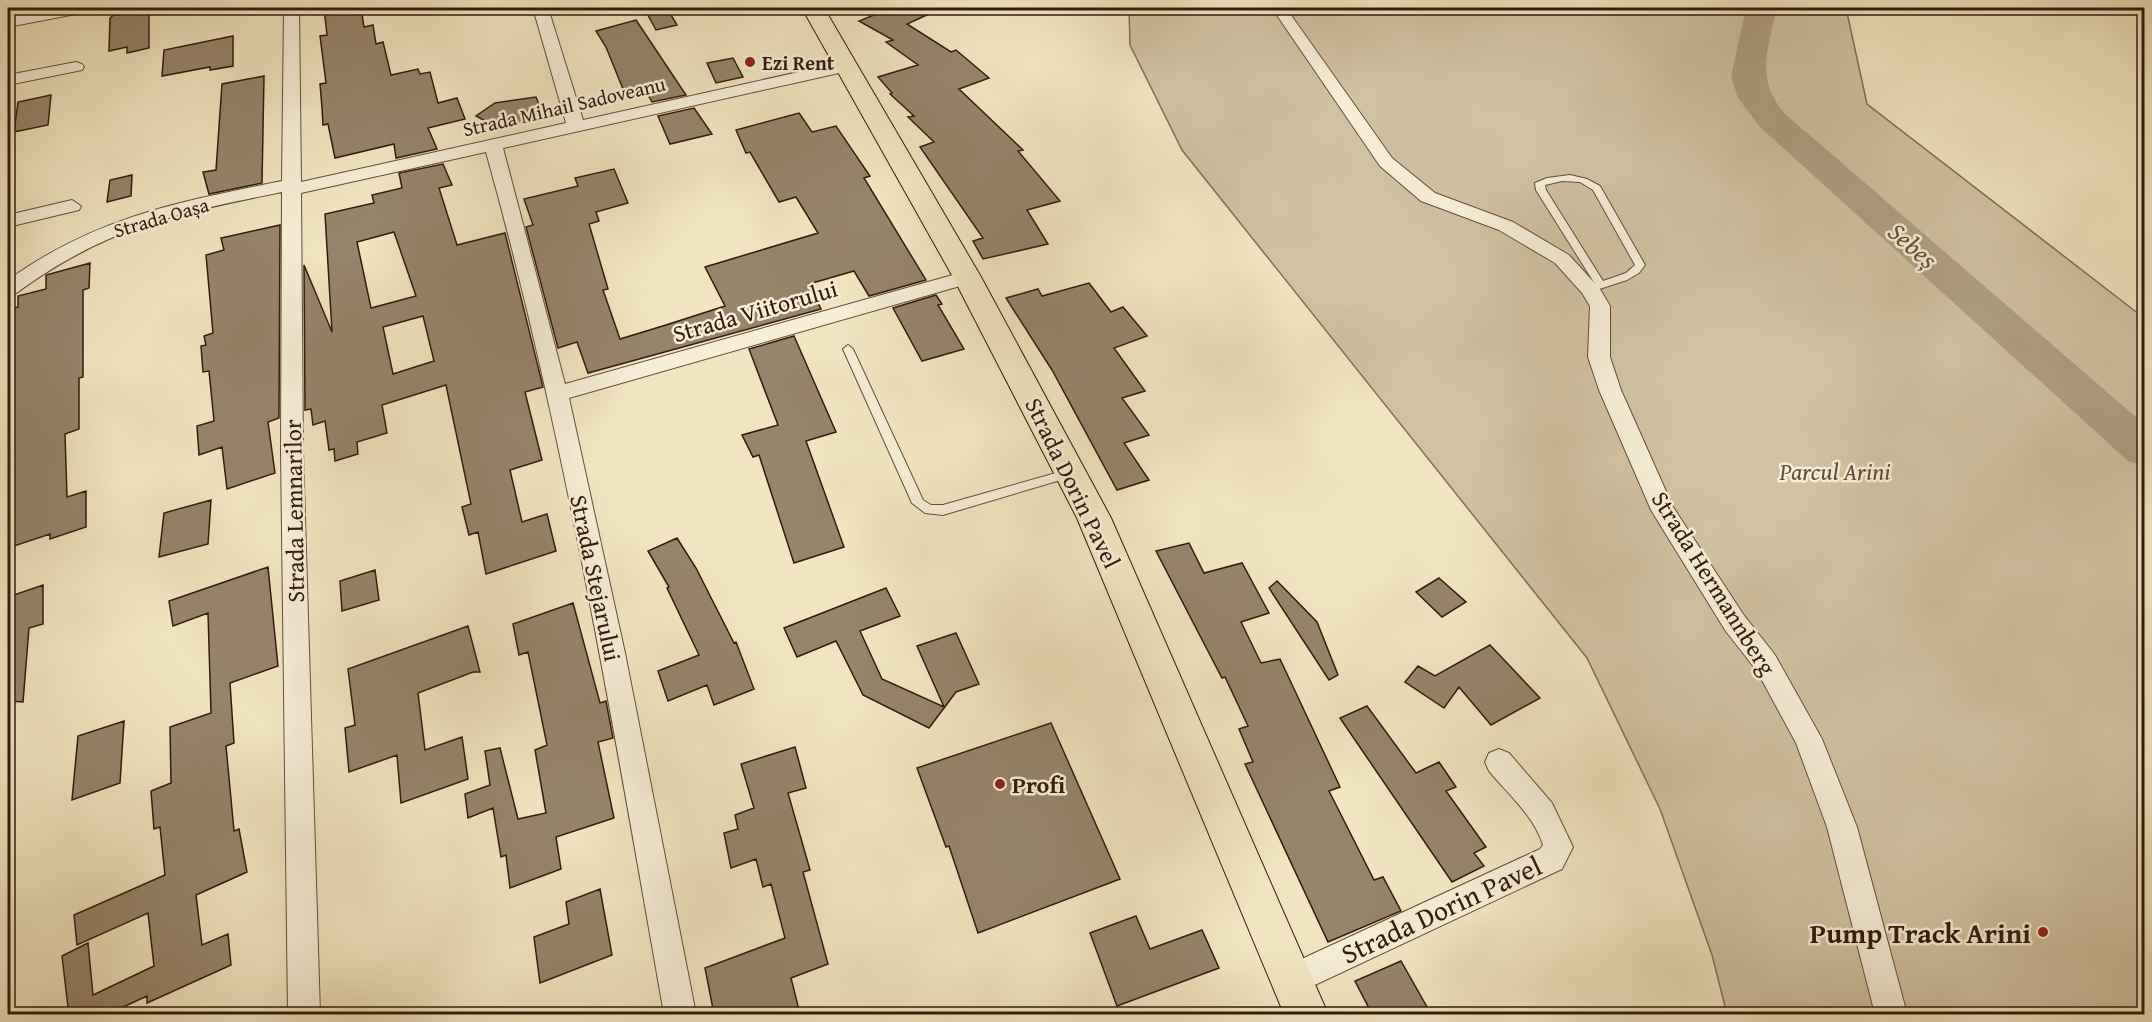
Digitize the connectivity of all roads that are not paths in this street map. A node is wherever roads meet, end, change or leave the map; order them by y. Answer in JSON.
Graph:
{"nodes":[{"id":1,"x":81,"y":8,"type":"edge"},
{"id":2,"x":291,"y":8,"type":"edge"},
{"id":3,"x":540,"y":8,"type":"edge"},
{"id":4,"x":813,"y":8,"type":"edge"},
{"id":5,"x":1279,"y":8,"type":"edge"},
{"id":6,"x":8,"y":22,"type":"edge"},
{"id":7,"x":848,"y":66,"type":"junction"},
{"id":8,"x":76,"y":67,"type":"dead end"},
{"id":9,"x":8,"y":81,"type":"edge"},
{"id":10,"x":576,"y":127,"type":"junction"},
{"id":11,"x":493,"y":145,"type":"junction"},
{"id":12,"x":292,"y":187,"type":"junction"},
{"id":13,"x":72,"y":206,"type":"dead end"},
{"id":14,"x":8,"y":221,"type":"edge"},
{"id":15,"x":967,"y":277,"type":"junction"},
{"id":16,"x":1595,"y":286,"type":"junction"},
{"id":17,"x":8,"y":289,"type":"edge"},
{"id":18,"x":848,"y":349,"type":"dead end"},
{"id":19,"x":557,"y":394,"type":"junction"},
{"id":20,"x":1071,"y":473,"type":"junction"},
{"id":21,"x":1499,"y":762,"type":"dead end"},
{"id":22,"x":1291,"y":980,"type":"junction"},
{"id":23,"x":304,"y":1014,"type":"edge"},
{"id":24,"x":680,"y":1014,"type":"edge"},
{"id":25,"x":1306,"y":1014,"type":"edge"},
{"id":26,"x":1891,"y":1014,"type":"edge"}],
"edges":[{"from":1,"to":6,"type":"street"},
{"from":2,"to":12,"type":"street","name":"Strada Lemnarilor"},
{"from":3,"to":10,"type":"street"},
{"from":4,"to":7,"type":"main road","name":"Strada Dorin Pavel"},
{"from":5,"to":16,"type":"street","name":"Strada Hermannberg"},
{"from":7,"to":10,"type":"street","name":"Strada Mihail Sadoveanu"},
{"from":7,"to":15,"type":"main road","name":"Strada Dorin Pavel"},
{"from":8,"to":9,"type":"street"},
{"from":10,"to":11,"type":"street","name":"Strada Mihail Sadoveanu"},
{"from":11,"to":12,"type":"street","name":"Strada Mihail Sadoveanu"},
{"from":11,"to":19,"type":"street","name":"Strada Stejarului"},
{"from":12,"to":17,"type":"street","name":"Strada Oașa"},
{"from":12,"to":23,"type":"street","name":"Strada Lemnarilor"},
{"from":13,"to":14,"type":"street"},
{"from":15,"to":19,"type":"street","name":"Strada Viitorului"},
{"from":15,"to":20,"type":"main road","name":"Strada Dorin Pavel"},
{"from":16,"to":16,"type":"lane"},
{"from":16,"to":26,"type":"street","name":"Strada Hermannberg"},
{"from":18,"to":20,"type":"lane"},
{"from":19,"to":24,"type":"street","name":"Strada Stejarului"},
{"from":20,"to":22,"type":"main road","name":"Strada Dorin Pavel"},
{"from":21,"to":22,"type":"street","name":"Strada Dorin Pavel"},
{"from":22,"to":25,"type":"main road","name":"Strada Dorin Pavel"}]}
